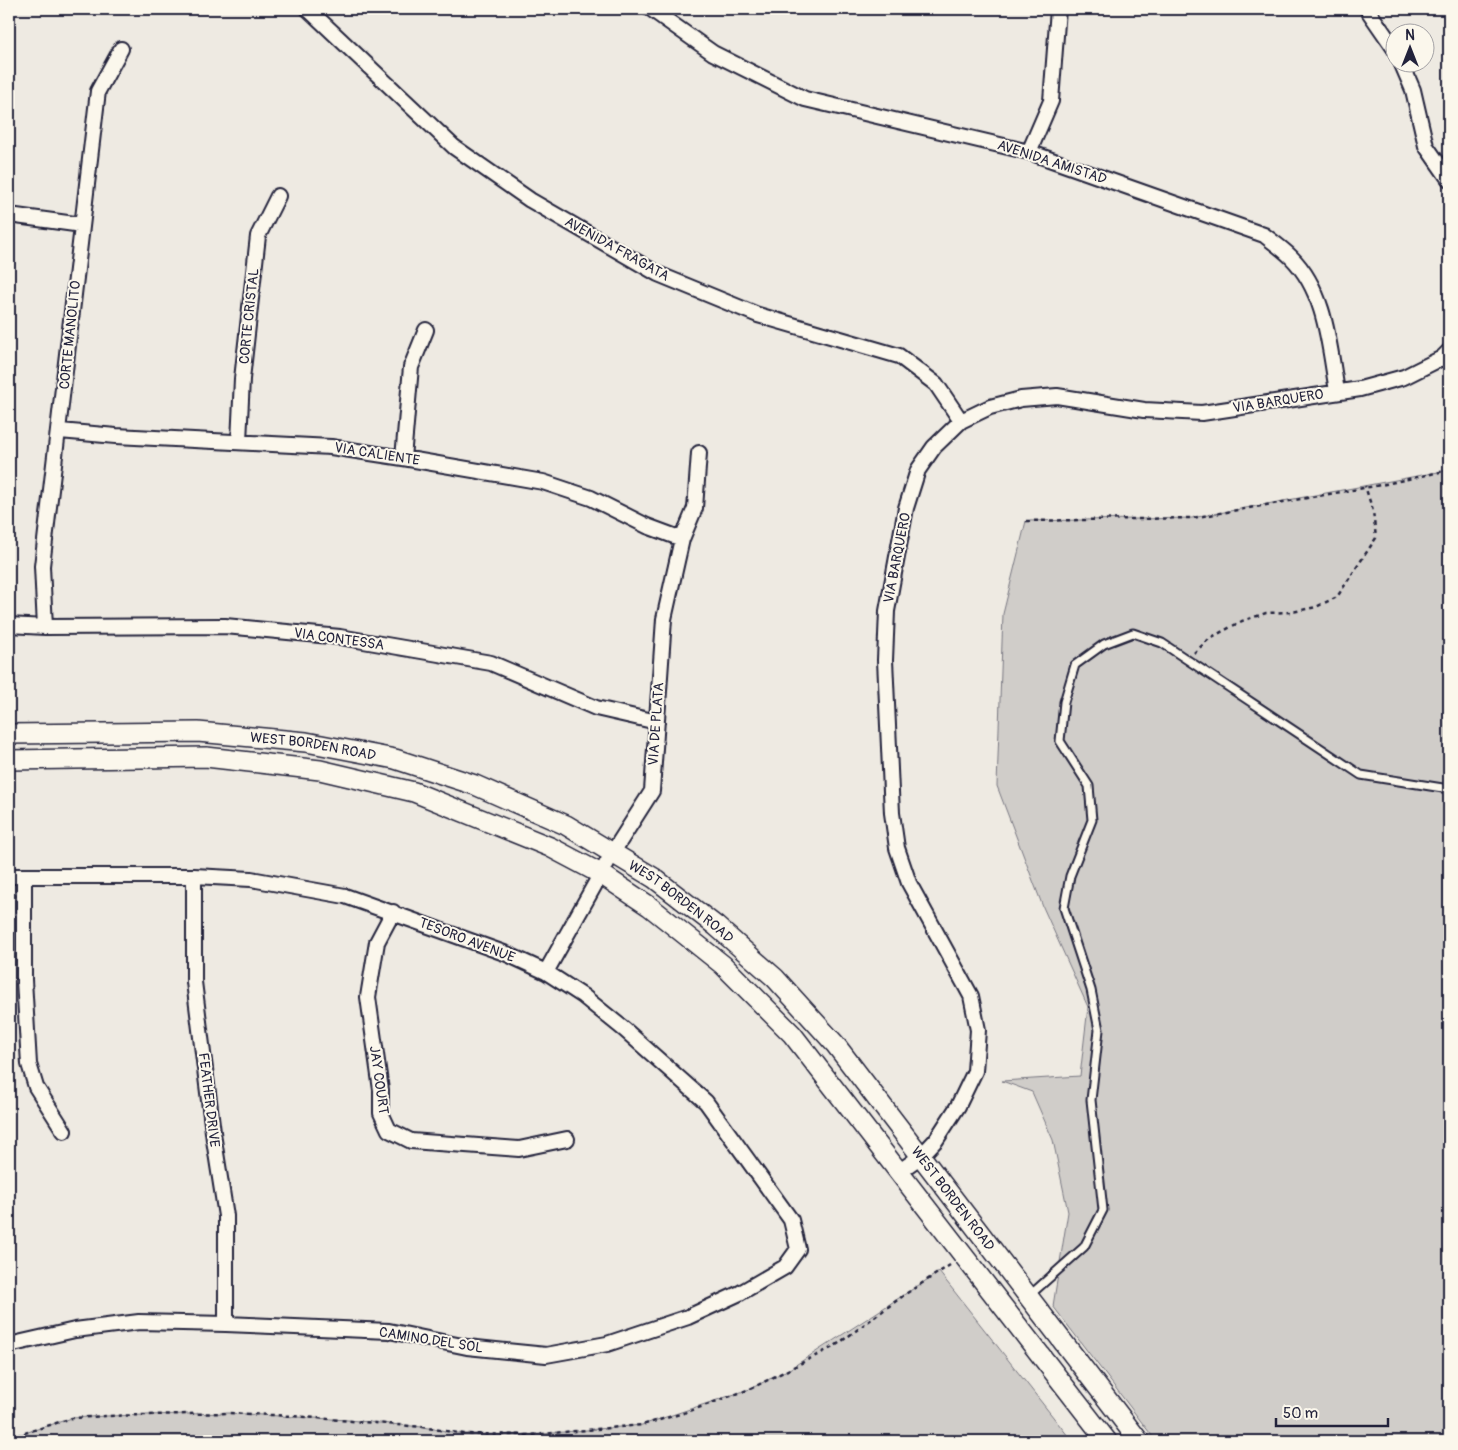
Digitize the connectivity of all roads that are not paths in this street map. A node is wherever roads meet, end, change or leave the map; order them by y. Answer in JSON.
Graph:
{"nodes":[{"id":1,"x":308,"y":9,"type":"edge"},
{"id":2,"x":651,"y":9,"type":"edge"},
{"id":3,"x":1058,"y":9,"type":"edge"},
{"id":4,"x":1367,"y":9,"type":"edge"},
{"id":5,"x":1386,"y":37,"type":"edge"},
{"id":6,"x":120,"y":49,"type":"dead end"},
{"id":7,"x":1405,"y":72,"type":"edge"},
{"id":8,"x":1029,"y":152,"type":"junction"},
{"id":9,"x":1449,"y":179,"type":"edge"},
{"id":10,"x":278,"y":196,"type":"dead end"},
{"id":11,"x":9,"y":215,"type":"edge"},
{"id":12,"x":82,"y":225,"type":"junction"},
{"id":13,"x":426,"y":330,"type":"dead end"},
{"id":14,"x":1449,"y":352,"type":"edge"},
{"id":15,"x":1337,"y":391,"type":"junction"},
{"id":16,"x":961,"y":421,"type":"junction"},
{"id":17,"x":60,"y":430,"type":"junction"},
{"id":18,"x":239,"y":441,"type":"junction"},
{"id":19,"x":699,"y":453,"type":"dead end"},
{"id":20,"x":403,"y":458,"type":"junction"},
{"id":21,"x":682,"y":539,"type":"junction"},
{"id":22,"x":9,"y":625,"type":"edge"},
{"id":23,"x":45,"y":627,"type":"junction"},
{"id":24,"x":656,"y":722,"type":"junction"},
{"id":25,"x":9,"y":734,"type":"edge"},
{"id":26,"x":9,"y":760,"type":"edge"},
{"id":27,"x":1449,"y":789,"type":"edge"},
{"id":28,"x":613,"y":852,"type":"junction"},
{"id":29,"x":601,"y":874,"type":"junction"},
{"id":30,"x":9,"y":876,"type":"edge"},
{"id":31,"x":24,"y":876,"type":"junction"},
{"id":32,"x":194,"y":876,"type":"junction"},
{"id":33,"x":393,"y":912,"type":"junction"},
{"id":34,"x":546,"y":972,"type":"junction"},
{"id":35,"x":64,"y":1131,"type":"dead end"},
{"id":36,"x":567,"y":1139,"type":"dead end"},
{"id":37,"x":921,"y":1156,"type":"junction"},
{"id":38,"x":900,"y":1171,"type":"junction"},
{"id":39,"x":798,"y":1249,"type":"joint"},
{"id":40,"x":1028,"y":1297,"type":"junction"},
{"id":41,"x":226,"y":1324,"type":"junction"},
{"id":42,"x":9,"y":1345,"type":"edge"},
{"id":43,"x":1107,"y":1441,"type":"edge"},
{"id":44,"x":1139,"y":1441,"type":"edge"}],
"edges":[{"from":1,"to":16,"type":"street","name":"AVENIDA FRAGATA"},
{"from":2,"to":8,"type":"street","name":"AVENIDA AMISTAD"},
{"from":3,"to":8,"type":"street"},
{"from":4,"to":5,"type":"street"},
{"from":6,"to":12,"type":"street","name":"CORTE MANOLITO"},
{"from":7,"to":9,"type":"street"},
{"from":8,"to":15,"type":"street","name":"AVENIDA AMISTAD"},
{"from":10,"to":18,"type":"street","name":"CORTE CRISTAL"},
{"from":11,"to":12,"type":"street"},
{"from":12,"to":17,"type":"street","name":"CORTE MANOLITO"},
{"from":13,"to":20,"type":"street"},
{"from":14,"to":15,"type":"street","name":"VIA BARQUERO"},
{"from":15,"to":16,"type":"street","name":"VIA BARQUERO"},
{"from":16,"to":37,"type":"street","name":"VIA BARQUERO"},
{"from":17,"to":18,"type":"street","name":"VIA CALIENTE"},
{"from":17,"to":23,"type":"street","name":"CORTE MANOLITO"},
{"from":18,"to":20,"type":"street","name":"VIA CALIENTE"},
{"from":19,"to":21,"type":"street","name":"VIA DE PLATA"},
{"from":20,"to":21,"type":"street","name":"VIA CALIENTE"},
{"from":21,"to":24,"type":"street","name":"VIA DE PLATA"},
{"from":22,"to":23,"type":"street","name":"VIA CONTESSA"},
{"from":23,"to":24,"type":"street","name":"VIA CONTESSA"},
{"from":24,"to":28,"type":"street","name":"VIA DE PLATA"},
{"from":25,"to":28,"type":"main road","name":"WEST BORDEN ROAD"},
{"from":26,"to":29,"type":"main road","name":"WEST BORDEN ROAD"},
{"from":27,"to":40,"type":"lane"},
{"from":28,"to":29,"type":"street","name":"VIA DE PLATA"},
{"from":28,"to":37,"type":"main road","name":"WEST BORDEN ROAD"},
{"from":29,"to":34,"type":"street","name":"VIA DE PLATA"},
{"from":29,"to":38,"type":"main road","name":"WEST BORDEN ROAD"},
{"from":30,"to":31,"type":"street","name":"TESORO AVENUE"},
{"from":31,"to":32,"type":"street","name":"TESORO AVENUE"},
{"from":31,"to":35,"type":"street"},
{"from":32,"to":33,"type":"street","name":"TESORO AVENUE"},
{"from":32,"to":41,"type":"street","name":"FEATHER DRIVE"},
{"from":33,"to":34,"type":"street","name":"TESORO AVENUE"},
{"from":33,"to":36,"type":"street","name":"JAY COURT"},
{"from":34,"to":39,"type":"street","name":"TESORO AVENUE"},
{"from":37,"to":38,"type":"street","name":"VIA BARQUERO"},
{"from":37,"to":40,"type":"main road","name":"WEST BORDEN ROAD"},
{"from":38,"to":43,"type":"main road","name":"WEST BORDEN ROAD"},
{"from":39,"to":41,"type":"street","name":"CAMINO DEL SOL"},
{"from":40,"to":44,"type":"main road","name":"WEST BORDEN ROAD"},
{"from":41,"to":42,"type":"street","name":"CAMINO DEL SOL"}]}
